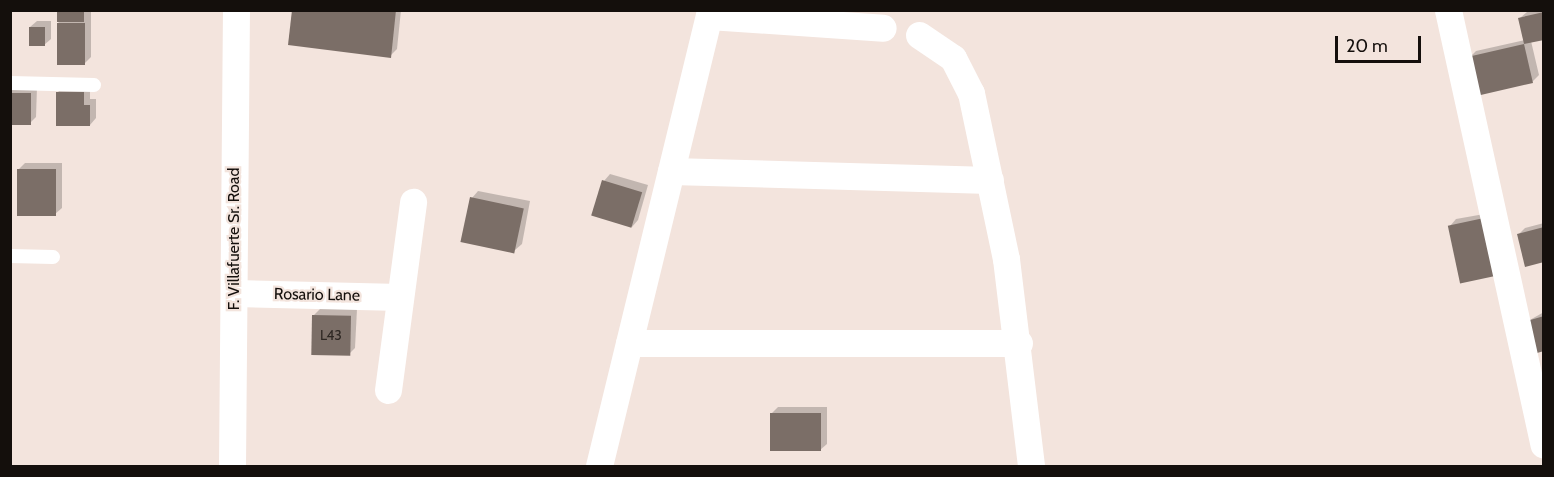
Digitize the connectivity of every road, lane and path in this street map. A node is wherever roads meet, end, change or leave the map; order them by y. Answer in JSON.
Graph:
{"nodes":[{"id":1,"x":236,"y":10,"type":"edge"},
{"id":2,"x":1448,"y":10,"type":"edge"},
{"id":3,"x":710,"y":13,"type":"edge"},
{"id":4,"x":883,"y":28,"type":"dead end"},
{"id":5,"x":919,"y":35,"type":"dead end"},
{"id":6,"x":10,"y":83,"type":"edge"},
{"id":7,"x":94,"y":85,"type":"dead end"},
{"id":8,"x":671,"y":171,"type":"junction"},
{"id":9,"x":990,"y":180,"type":"junction"},
{"id":10,"x":413,"y":202,"type":"dead end"},
{"id":11,"x":10,"y":256,"type":"edge"},
{"id":12,"x":53,"y":256,"type":"dead end"},
{"id":13,"x":234,"y":294,"type":"junction"},
{"id":14,"x":400,"y":297,"type":"junction"},
{"id":15,"x":629,"y":343,"type":"junction"},
{"id":16,"x":1019,"y":344,"type":"junction"},
{"id":17,"x":388,"y":390,"type":"dead end"},
{"id":18,"x":1544,"y":445,"type":"edge"},
{"id":19,"x":232,"y":466,"type":"edge"},
{"id":20,"x":599,"y":466,"type":"edge"},
{"id":21,"x":1031,"y":466,"type":"edge"}],
"edges":[{"from":1,"to":13,"type":"street","name":"F. Villafuerte Sr. Road"},
{"from":2,"to":18,"type":"street"},
{"from":3,"to":4,"type":"street"},
{"from":3,"to":8,"type":"street"},
{"from":5,"to":9,"type":"street"},
{"from":6,"to":7,"type":"lane"},
{"from":8,"to":9,"type":"street"},
{"from":8,"to":15,"type":"street"},
{"from":9,"to":16,"type":"street"},
{"from":10,"to":14,"type":"street"},
{"from":11,"to":12,"type":"lane"},
{"from":13,"to":14,"type":"street","name":"Rosario Lane"},
{"from":13,"to":19,"type":"street","name":"F. Villafuerte Sr. Road"},
{"from":14,"to":17,"type":"street"},
{"from":15,"to":16,"type":"street"},
{"from":15,"to":20,"type":"street"},
{"from":16,"to":21,"type":"street"}]}
